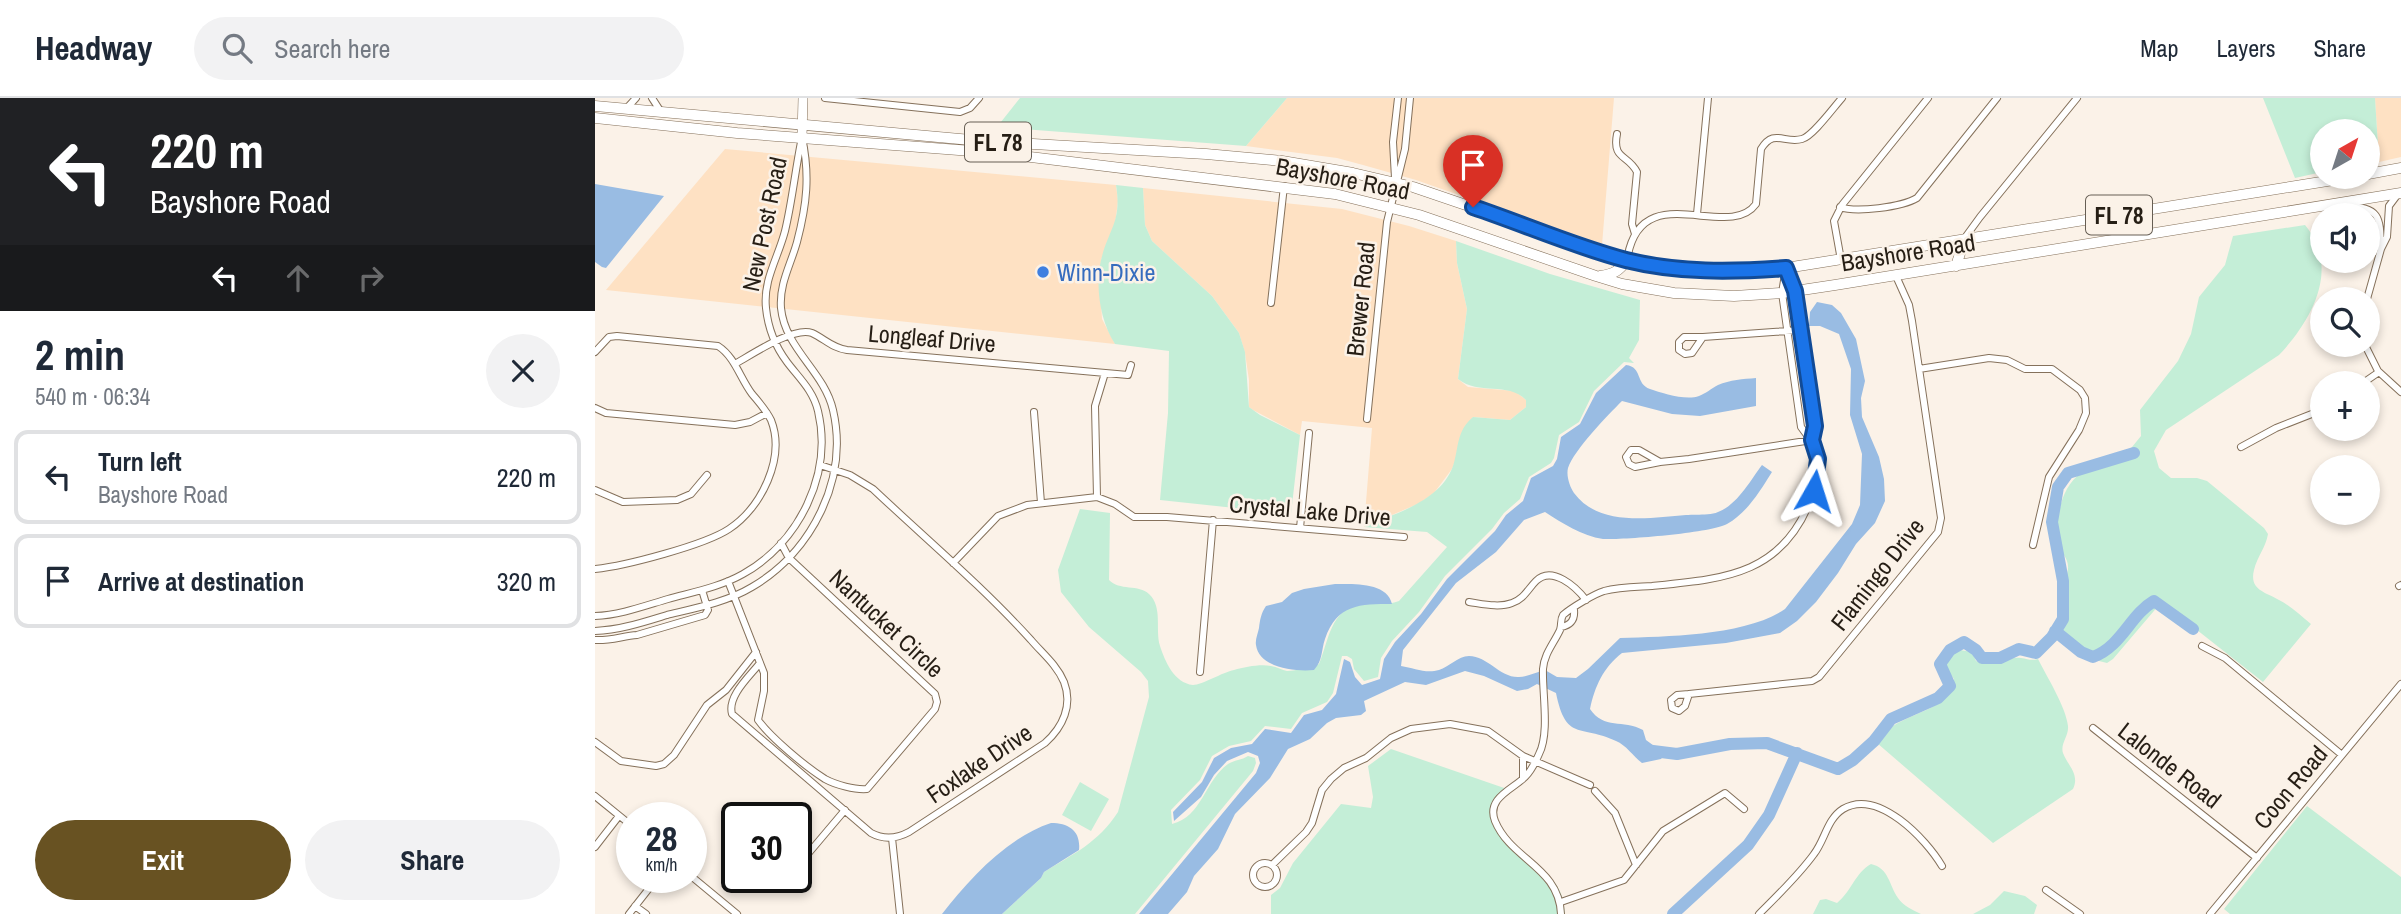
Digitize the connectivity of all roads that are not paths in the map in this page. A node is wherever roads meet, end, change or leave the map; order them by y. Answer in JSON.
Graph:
{"nodes":[{"id":1,"x":636,"y":98,"type":"edge"},
{"id":2,"x":652,"y":98,"type":"edge"},
{"id":3,"x":803,"y":98,"type":"edge"},
{"id":4,"x":825,"y":98,"type":"edge"},
{"id":5,"x":979,"y":98,"type":"edge"},
{"id":6,"x":1398,"y":98,"type":"edge"},
{"id":7,"x":1410,"y":98,"type":"edge"},
{"id":8,"x":1708,"y":98,"type":"edge"},
{"id":9,"x":1842,"y":98,"type":"edge"},
{"id":10,"x":1928,"y":98,"type":"edge"},
{"id":11,"x":2077,"y":98,"type":"edge"},
{"id":12,"x":1995,"y":99,"type":"edge"},
{"id":13,"x":595,"y":106,"type":"edge"},
{"id":14,"x":626,"y":108,"type":"junction"},
{"id":15,"x":660,"y":112,"type":"junction"},
{"id":16,"x":595,"y":118,"type":"edge"},
{"id":17,"x":803,"y":124,"type":"junction"},
{"id":18,"x":1617,"y":135,"type":"dead end"},
{"id":19,"x":802,"y":137,"type":"junction"},
{"id":20,"x":1110,"y":149,"type":"junction"},
{"id":21,"x":1108,"y":167,"type":"junction"},
{"id":22,"x":2401,"y":168,"type":"edge"},
{"id":23,"x":2380,"y":172,"type":"edge"},
{"id":24,"x":1395,"y":183,"type":"junction"},
{"id":25,"x":2310,"y":184,"type":"edge"},
{"id":26,"x":1284,"y":186,"type":"junction"},
{"id":27,"x":2399,"y":193,"type":"edge"},
{"id":28,"x":2347,"y":203,"type":"edge"},
{"id":29,"x":1390,"y":206,"type":"junction"},
{"id":30,"x":1840,"y":207,"type":"junction"},
{"id":31,"x":2310,"y":209,"type":"edge"},
{"id":32,"x":1697,"y":214,"type":"junction"},
{"id":33,"x":1635,"y":234,"type":"junction"},
{"id":34,"x":2380,"y":234,"type":"edge"},
{"id":35,"x":1963,"y":241,"type":"junction"},
{"id":36,"x":2381,"y":248,"type":"junction"},
{"id":37,"x":1627,"y":260,"type":"junction"},
{"id":38,"x":1841,"y":260,"type":"junction"},
{"id":39,"x":1956,"y":266,"type":"junction"},
{"id":40,"x":1786,"y":268,"type":"junction"},
{"id":41,"x":1596,"y":276,"type":"junction"},
{"id":42,"x":1896,"y":276,"type":"junction"},
{"id":43,"x":2370,"y":287,"type":"edge"},
{"id":44,"x":1795,"y":291,"type":"junction"},
{"id":45,"x":1782,"y":293,"type":"junction"},
{"id":46,"x":765,"y":301,"type":"junction"},
{"id":47,"x":781,"y":303,"type":"junction"},
{"id":48,"x":1271,"y":303,"type":"dead end"},
{"id":49,"x":1800,"y":330,"type":"junction"},
{"id":50,"x":1788,"y":331,"type":"junction"},
{"id":51,"x":789,"y":335,"type":"junction"},
{"id":52,"x":1703,"y":338,"type":"dead end"},
{"id":53,"x":775,"y":342,"type":"junction"},
{"id":54,"x":595,"y":352,"type":"edge"},
{"id":55,"x":735,"y":364,"type":"junction"},
{"id":56,"x":1131,"y":365,"type":"dead end"},
{"id":57,"x":1919,"y":369,"type":"junction"},
{"id":58,"x":1105,"y":373,"type":"junction"},
{"id":59,"x":2380,"y":374,"type":"edge"},
{"id":60,"x":2401,"y":392,"type":"edge"},
{"id":61,"x":595,"y":408,"type":"edge"},
{"id":62,"x":1034,"y":412,"type":"dead end"},
{"id":63,"x":767,"y":413,"type":"junction"},
{"id":64,"x":2310,"y":415,"type":"edge"},
{"id":65,"x":1367,"y":419,"type":"dead end"},
{"id":66,"x":1310,"y":433,"type":"dead end"},
{"id":67,"x":1812,"y":440,"type":"junction"},
{"id":68,"x":2241,"y":447,"type":"dead end"},
{"id":69,"x":1660,"y":462,"type":"junction"},
{"id":70,"x":820,"y":464,"type":"junction"},
{"id":71,"x":835,"y":468,"type":"junction"},
{"id":72,"x":707,"y":475,"type":"dead end"},
{"id":73,"x":595,"y":489,"type":"edge"},
{"id":74,"x":1097,"y":498,"type":"junction"},
{"id":75,"x":1041,"y":503,"type":"junction"},
{"id":76,"x":1213,"y":520,"type":"junction"},
{"id":77,"x":1300,"y":528,"type":"junction"},
{"id":78,"x":1404,"y":537,"type":"dead end"},
{"id":79,"x":781,"y":543,"type":"junction"},
{"id":80,"x":2033,"y":545,"type":"dead end"},
{"id":81,"x":789,"y":558,"type":"junction"},
{"id":82,"x":953,"y":563,"type":"junction"},
{"id":83,"x":595,"y":569,"type":"edge"},
{"id":84,"x":728,"y":582,"type":"junction"},
{"id":85,"x":702,"y":590,"type":"junction"},
{"id":86,"x":734,"y":596,"type":"junction"},
{"id":87,"x":1586,"y":600,"type":"junction"},
{"id":88,"x":1469,"y":602,"type":"dead end"},
{"id":89,"x":707,"y":605,"type":"junction"},
{"id":90,"x":1574,"y":610,"type":"junction"},
{"id":91,"x":595,"y":616,"type":"edge"},
{"id":92,"x":1561,"y":627,"type":"junction"},
{"id":93,"x":595,"y":631,"type":"edge"},
{"id":94,"x":595,"y":640,"type":"edge"},
{"id":95,"x":2202,"y":646,"type":"dead end"},
{"id":96,"x":756,"y":652,"type":"junction"},
{"id":97,"x":760,"y":663,"type":"junction"},
{"id":98,"x":1200,"y":672,"type":"dead end"},
{"id":99,"x":2401,"y":684,"type":"edge"},
{"id":100,"x":1689,"y":694,"type":"dead end"},
{"id":101,"x":2093,"y":728,"type":"dead end"},
{"id":102,"x":595,"y":742,"type":"edge"},
{"id":103,"x":2342,"y":755,"type":"junction"},
{"id":104,"x":1523,"y":756,"type":"junction"},
{"id":105,"x":1534,"y":761,"type":"junction"},
{"id":106,"x":1523,"y":779,"type":"junction"},
{"id":107,"x":1590,"y":785,"type":"dead end"},
{"id":108,"x":1595,"y":791,"type":"dead end"},
{"id":109,"x":595,"y":796,"type":"edge"},
{"id":110,"x":1744,"y":809,"type":"dead end"},
{"id":111,"x":845,"y":810,"type":"junction"},
{"id":112,"x":616,"y":814,"type":"edge"},
{"id":113,"x":616,"y":820,"type":"edge"},
{"id":114,"x":892,"y":838,"type":"junction"},
{"id":115,"x":595,"y":847,"type":"edge"},
{"id":116,"x":812,"y":849,"type":"edge"},
{"id":117,"x":2257,"y":858,"type":"junction"},
{"id":118,"x":1272,"y":865,"type":"dead end"},
{"id":119,"x":1636,"y":865,"type":"junction"},
{"id":120,"x":1942,"y":866,"type":"dead end"},
{"id":121,"x":707,"y":889,"type":"edge"},
{"id":122,"x":2046,"y":890,"type":"dead end"},
{"id":123,"x":645,"y":893,"type":"edge"},
{"id":124,"x":1561,"y":902,"type":"junction"},
{"id":125,"x":635,"y":906,"type":"junction"},
{"id":126,"x":629,"y":914,"type":"edge"},
{"id":127,"x":646,"y":914,"type":"edge"},
{"id":128,"x":737,"y":914,"type":"edge"},
{"id":129,"x":900,"y":914,"type":"edge"},
{"id":130,"x":1561,"y":914,"type":"edge"},
{"id":131,"x":1759,"y":914,"type":"edge"},
{"id":132,"x":2080,"y":914,"type":"edge"},
{"id":133,"x":2210,"y":914,"type":"edge"}],
"edges":[{"from":1,"to":14,"type":"street"},
{"from":2,"to":15,"type":"street"},
{"from":3,"to":17,"type":"street"},
{"from":4,"to":5,"type":"street"},
{"from":6,"to":24,"type":"street"},
{"from":7,"to":24,"type":"street"},
{"from":8,"to":32,"type":"street"},
{"from":9,"to":32,"type":"street"},
{"from":10,"to":30,"type":"street"},
{"from":11,"to":35,"type":"street"},
{"from":12,"to":30,"type":"street"},
{"from":13,"to":14,"type":"main road","name":"Bayshore Road","number":"FL 78"},
{"from":14,"to":15,"type":"main road","name":"Bayshore Road","number":"FL 78"},
{"from":15,"to":17,"type":"main road","name":"Bayshore Road","number":"FL 78"},
{"from":16,"to":19,"type":"main road","name":"Bayshore Road","number":"FL 78"},
{"from":17,"to":19,"type":"street"},
{"from":17,"to":20,"type":"main road","name":"Bayshore Road","number":"FL 78"},
{"from":18,"to":33,"type":"street"},
{"from":19,"to":21,"type":"main road","name":"Bayshore Road","number":"FL 78"},
{"from":19,"to":46,"type":"street","name":"New Post Road"},
{"from":19,"to":47,"type":"street","name":"New Post Road"},
{"from":20,"to":21,"type":"main road"},
{"from":20,"to":24,"type":"main road","name":"Bayshore Road","number":"FL 78"},
{"from":21,"to":26,"type":"main road","name":"Bayshore Road","number":"FL 78"},
{"from":22,"to":23,"type":"main road"},
{"from":24,"to":29,"type":"street","name":"Brewer Road"},
{"from":24,"to":37,"type":"main road","name":"Bayshore Road","number":"FL 78"},
{"from":25,"to":35,"type":"main road","name":"Bayshore Road","number":"FL 78"},
{"from":26,"to":29,"type":"main road","name":"Bayshore Road","number":"FL 78"},
{"from":26,"to":48,"type":"street"},
{"from":27,"to":28,"type":"main road","name":"Bayshore Road","number":"FL 78"},
{"from":27,"to":36,"type":"street"},
{"from":29,"to":41,"type":"main road","name":"Bayshore Road","number":"FL 78"},
{"from":29,"to":65,"type":"street","name":"Brewer Road"},
{"from":30,"to":38,"type":"street"},
{"from":31,"to":39,"type":"main road","name":"Bayshore Road","number":"FL 78"},
{"from":32,"to":33,"type":"street"},
{"from":33,"to":37,"type":"street"},
{"from":34,"to":36,"type":"street"},
{"from":35,"to":38,"type":"main road","name":"Bayshore Road","number":"FL 78"},
{"from":35,"to":39,"type":"main road"},
{"from":36,"to":43,"type":"street"},
{"from":37,"to":40,"type":"main road","name":"Bayshore Road","number":"FL 78"},
{"from":37,"to":41,"type":"main road"},
{"from":38,"to":40,"type":"main road","name":"Bayshore Road","number":"FL 78"},
{"from":39,"to":42,"type":"main road","name":"Bayshore Road","number":"FL 78"},
{"from":40,"to":44,"type":"street"},
{"from":40,"to":45,"type":"street"},
{"from":41,"to":45,"type":"main road","name":"Bayshore Road","number":"FL 78"},
{"from":42,"to":44,"type":"main road","name":"Bayshore Road","number":"FL 78"},
{"from":42,"to":57,"type":"street","name":"Flamingo Drive"},
{"from":44,"to":45,"type":"main road","name":"Bayshore Road","number":"FL 78"},
{"from":44,"to":49,"type":"street"},
{"from":45,"to":50,"type":"street"},
{"from":46,"to":47,"type":"street"},
{"from":46,"to":53,"type":"street","name":"New Post Road"},
{"from":47,"to":51,"type":"street","name":"New Post Road"},
{"from":49,"to":50,"type":"street"},
{"from":49,"to":67,"type":"street"},
{"from":50,"to":52,"type":"street"},
{"from":50,"to":67,"type":"street"},
{"from":51,"to":53,"type":"street"},
{"from":51,"to":58,"type":"street","name":"Longleaf Drive"},
{"from":51,"to":71,"type":"street","name":"New Post Road"},
{"from":53,"to":55,"type":"street"},
{"from":53,"to":70,"type":"street","name":"New Post Road"},
{"from":54,"to":55,"type":"street"},
{"from":55,"to":63,"type":"street"},
{"from":56,"to":58,"type":"street","name":"Longleaf Drive"},
{"from":57,"to":80,"type":"street"},
{"from":57,"to":100,"type":"street","name":"Flamingo Drive"},
{"from":58,"to":74,"type":"street"},
{"from":59,"to":60,"type":"street"},
{"from":61,"to":63,"type":"street"},
{"from":62,"to":75,"type":"street"},
{"from":63,"to":83,"type":"street"},
{"from":64,"to":68,"type":"street"},
{"from":66,"to":77,"type":"street"},
{"from":67,"to":69,"type":"street"},
{"from":67,"to":87,"type":"street"},
{"from":69,"to":69,"type":"street"},
{"from":70,"to":71,"type":"street","name":"Foxlake Drive"},
{"from":70,"to":79,"type":"street","name":"New Post Road"},
{"from":71,"to":81,"type":"street","name":"New Post Road"},
{"from":71,"to":82,"type":"street","name":"Foxlake Drive"},
{"from":72,"to":73,"type":"street"},
{"from":74,"to":75,"type":"street"},
{"from":74,"to":76,"type":"street","name":"Crystal Lake Drive"},
{"from":75,"to":82,"type":"street"},
{"from":76,"to":77,"type":"street","name":"Crystal Lake Drive"},
{"from":76,"to":98,"type":"street","name":"Crystal Lake Drive"},
{"from":77,"to":78,"type":"street","name":"Crystal Lake Drive"},
{"from":79,"to":81,"type":"street","name":"Nantucket Circle"},
{"from":79,"to":84,"type":"street","name":"New Post Road"},
{"from":81,"to":86,"type":"street","name":"New Post Road"},
{"from":81,"to":97,"type":"street","name":"Nantucket Circle"},
{"from":82,"to":114,"type":"street","name":"Foxlake Drive"},
{"from":84,"to":85,"type":"street","name":"New Post Road"},
{"from":84,"to":86,"type":"street","name":"Nantucket Circle"},
{"from":85,"to":89,"type":"street"},
{"from":85,"to":91,"type":"street","name":"New Post Road"},
{"from":86,"to":89,"type":"street","name":"New Post Road"},
{"from":86,"to":96,"type":"street","name":"Nantucket Circle"},
{"from":87,"to":88,"type":"street"},
{"from":87,"to":90,"type":"street"},
{"from":89,"to":93,"type":"street","name":"New Post Road"},
{"from":89,"to":94,"type":"street"},
{"from":90,"to":92,"type":"street"},
{"from":90,"to":92,"type":"street"},
{"from":92,"to":105,"type":"street"},
{"from":95,"to":103,"type":"street"},
{"from":96,"to":97,"type":"street","name":"Nantucket Circle"},
{"from":96,"to":102,"type":"street"},
{"from":97,"to":111,"type":"street"},
{"from":99,"to":103,"type":"street","name":"Coon Road"},
{"from":101,"to":117,"type":"street","name":"Lalonde Road"},
{"from":103,"to":117,"type":"street","name":"Coon Road"},
{"from":104,"to":105,"type":"street"},
{"from":104,"to":106,"type":"street"},
{"from":104,"to":118,"type":"street"},
{"from":105,"to":106,"type":"street"},
{"from":105,"to":107,"type":"street"},
{"from":106,"to":124,"type":"street"},
{"from":108,"to":119,"type":"street"},
{"from":109,"to":112,"type":"street"},
{"from":110,"to":119,"type":"street"},
{"from":111,"to":114,"type":"street"},
{"from":111,"to":116,"type":"street"},
{"from":113,"to":115,"type":"street"},
{"from":114,"to":129,"type":"street"},
{"from":117,"to":133,"type":"street","name":"Coon Road"},
{"from":119,"to":124,"type":"street"},
{"from":120,"to":131,"type":"street"},
{"from":121,"to":128,"type":"street"},
{"from":122,"to":132,"type":"street"},
{"from":123,"to":125,"type":"street"},
{"from":124,"to":130,"type":"street"},
{"from":125,"to":126,"type":"street"},
{"from":125,"to":127,"type":"street"}]}
